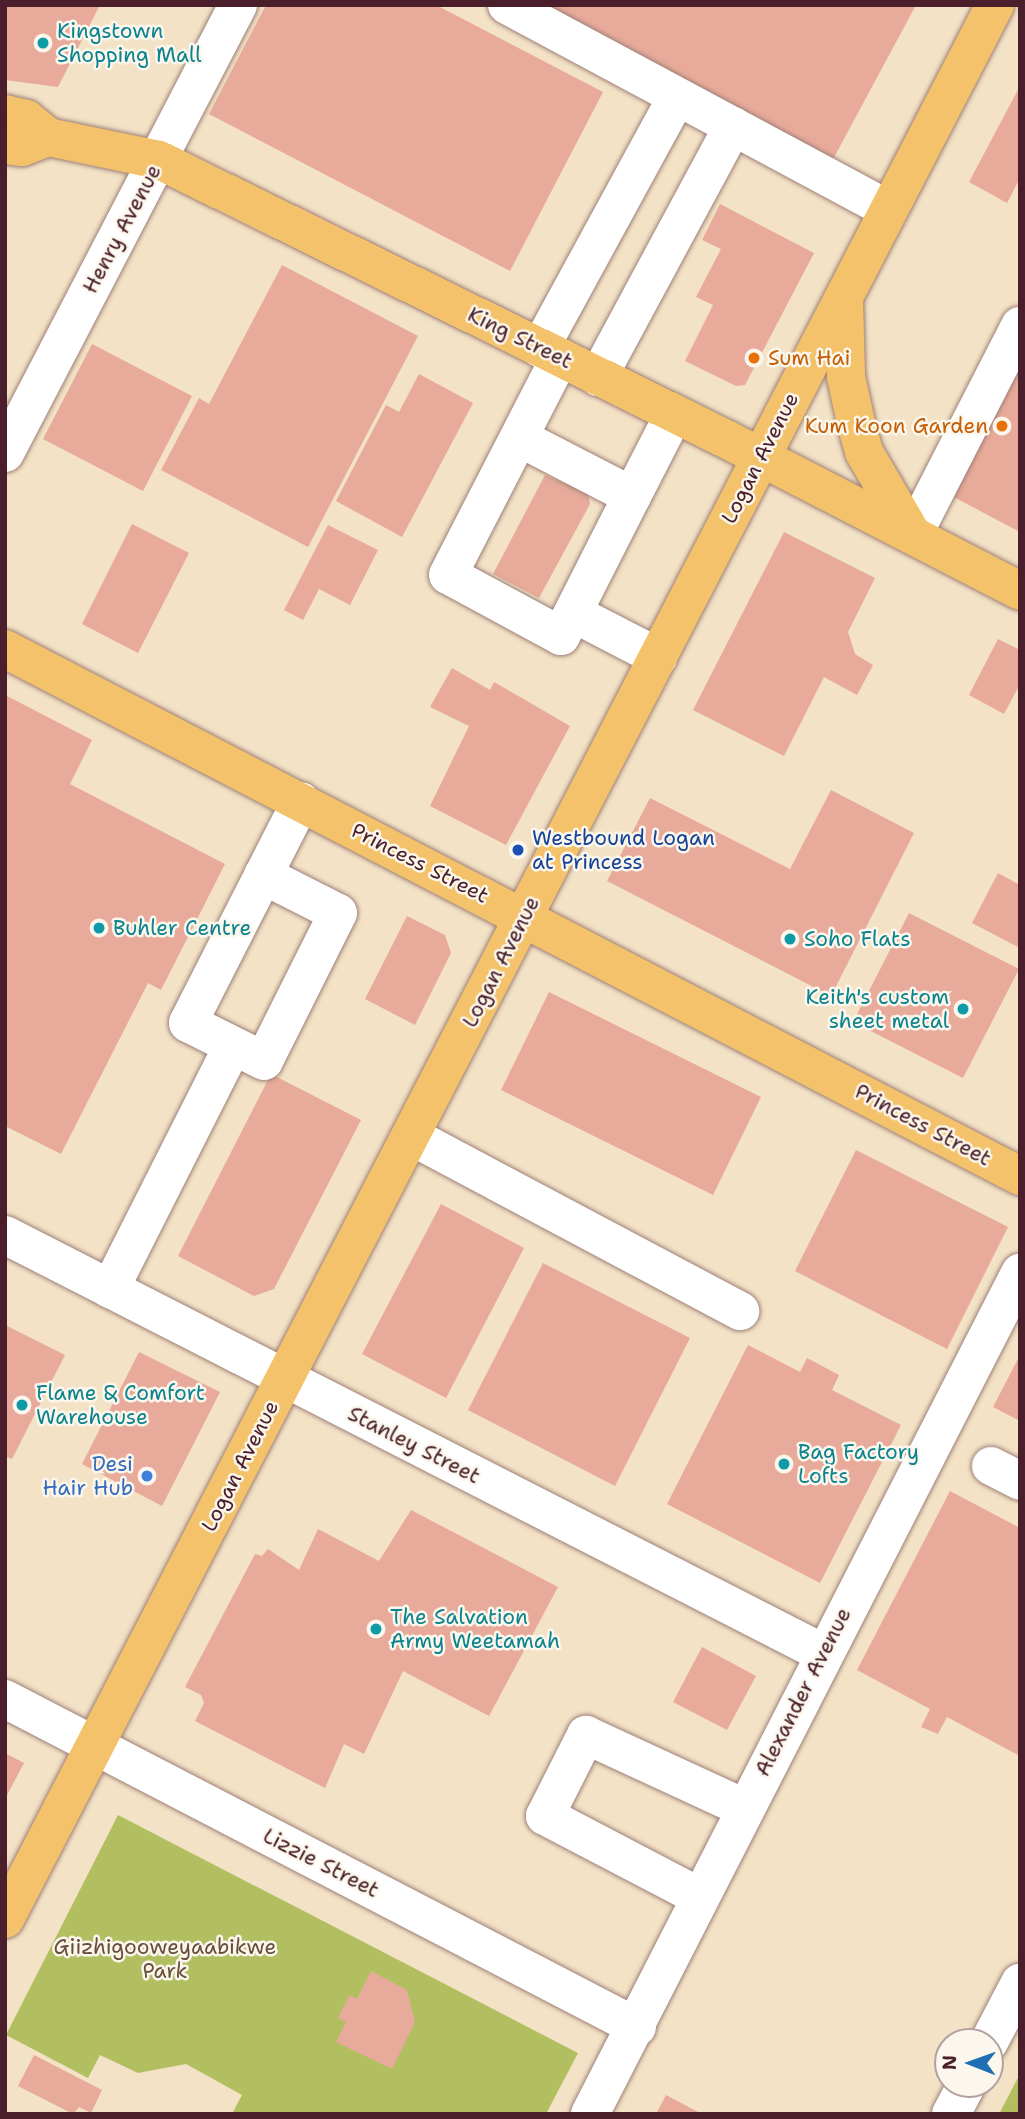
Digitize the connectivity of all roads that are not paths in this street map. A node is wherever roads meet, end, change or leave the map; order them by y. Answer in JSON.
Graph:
{"nodes":[{"id":1,"x":238,"y":5,"type":"edge"},
{"id":2,"x":507,"y":5,"type":"edge"},
{"id":3,"x":995,"y":5,"type":"edge"},
{"id":4,"x":677,"y":97,"type":"junction"},
{"id":5,"x":5,"y":114,"type":"edge"},
{"id":6,"x":733,"y":126,"type":"junction"},
{"id":7,"x":48,"y":137,"type":"junction"},
{"id":8,"x":5,"y":145,"type":"edge"},
{"id":9,"x":159,"y":160,"type":"junction"},
{"id":10,"x":888,"y":209,"type":"junction"},
{"id":11,"x":844,"y":295,"type":"junction"},
{"id":12,"x":1020,"y":326,"type":"edge"},
{"id":13,"x":550,"y":353,"type":"junction"},
{"id":14,"x":598,"y":377,"type":"junction"},
{"id":15,"x":674,"y":414,"type":"junction"},
{"id":16,"x":520,"y":438,"type":"junction"},
{"id":17,"x":5,"y":453,"type":"edge"},
{"id":18,"x":760,"y":456,"type":"junction"},
{"id":19,"x":632,"y":496,"type":"junction"},
{"id":20,"x":913,"y":536,"type":"junction"},
{"id":21,"x":1020,"y":591,"type":"edge"},
{"id":22,"x":573,"y":613,"type":"junction"},
{"id":23,"x":5,"y":649,"type":"edge"},
{"id":24,"x":658,"y":657,"type":"junction"},
{"id":25,"x":301,"y":801,"type":"junction"},
{"id":26,"x":263,"y":875,"type":"junction"},
{"id":27,"x":525,"y":916,"type":"junction"},
{"id":28,"x":233,"y":1046,"type":"junction"},
{"id":29,"x":411,"y":1136,"type":"junction"},
{"id":30,"x":1020,"y":1176,"type":"edge"},
{"id":31,"x":5,"y":1236,"type":"edge"},
{"id":32,"x":1020,"y":1273,"type":"edge"},
{"id":33,"x":110,"y":1289,"type":"junction"},
{"id":34,"x":740,"y":1311,"type":"dead end"},
{"id":35,"x":285,"y":1380,"type":"junction"},
{"id":36,"x":823,"y":1653,"type":"junction"},
{"id":37,"x":5,"y":1699,"type":"edge"},
{"id":38,"x":95,"y":1746,"type":"junction"},
{"id":39,"x":744,"y":1808,"type":"junction"},
{"id":40,"x":700,"y":1897,"type":"junction"},
{"id":41,"x":5,"y":1919,"type":"edge"},
{"id":42,"x":1020,"y":1983,"type":"edge"},
{"id":43,"x":637,"y":2027,"type":"junction"},
{"id":44,"x":996,"y":2028,"type":"edge"},
{"id":45,"x":960,"y":2098,"type":"edge"},
{"id":46,"x":590,"y":2114,"type":"edge"},
{"id":47,"x":951,"y":2114,"type":"edge"}],
"edges":[{"from":1,"to":9,"type":"street","name":"Henry Avenue"},
{"from":2,"to":4,"type":"street"},
{"from":3,"to":10,"type":"main road","name":"Logan Avenue"},
{"from":4,"to":6,"type":"street"},
{"from":4,"to":13,"type":"street"},
{"from":5,"to":7,"type":"main road"},
{"from":6,"to":10,"type":"street"},
{"from":6,"to":14,"type":"street"},
{"from":7,"to":8,"type":"main road","name":"King Street"},
{"from":7,"to":9,"type":"main road","name":"King Street"},
{"from":9,"to":13,"type":"main road","name":"King Street"},
{"from":9,"to":17,"type":"street","name":"Henry Avenue"},
{"from":10,"to":11,"type":"main road","name":"Logan Avenue"},
{"from":11,"to":18,"type":"main road","name":"Logan Avenue"},
{"from":11,"to":20,"type":"main road"},
{"from":12,"to":20,"type":"street"},
{"from":13,"to":14,"type":"main road","name":"King Street"},
{"from":13,"to":16,"type":"street"},
{"from":14,"to":15,"type":"main road","name":"King Street"},
{"from":15,"to":18,"type":"main road","name":"King Street"},
{"from":15,"to":19,"type":"street"},
{"from":16,"to":19,"type":"street"},
{"from":16,"to":22,"type":"street"},
{"from":18,"to":20,"type":"main road","name":"King Street"},
{"from":18,"to":24,"type":"main road","name":"Logan Avenue"},
{"from":19,"to":22,"type":"street"},
{"from":20,"to":21,"type":"main road","name":"King Street"},
{"from":22,"to":24,"type":"street"},
{"from":23,"to":25,"type":"main road","name":"Princess Street"},
{"from":24,"to":27,"type":"main road","name":"Logan Avenue"},
{"from":25,"to":26,"type":"street"},
{"from":25,"to":27,"type":"main road","name":"Princess Street"},
{"from":26,"to":28,"type":"street"},
{"from":26,"to":28,"type":"street"},
{"from":27,"to":29,"type":"main road","name":"Logan Avenue"},
{"from":27,"to":30,"type":"main road","name":"Princess Street"},
{"from":28,"to":33,"type":"street"},
{"from":29,"to":34,"type":"street"},
{"from":29,"to":35,"type":"main road","name":"Logan Avenue"},
{"from":31,"to":33,"type":"street","name":"Stanley Street"},
{"from":32,"to":36,"type":"street","name":"Alexander Avenue"},
{"from":33,"to":35,"type":"street","name":"Stanley Street"},
{"from":35,"to":36,"type":"street","name":"Stanley Street"},
{"from":35,"to":38,"type":"main road","name":"Logan Avenue"},
{"from":36,"to":39,"type":"street","name":"Alexander Avenue"},
{"from":37,"to":38,"type":"street","name":"Lizzie Street"},
{"from":38,"to":41,"type":"main road","name":"Logan Avenue"},
{"from":38,"to":43,"type":"street","name":"Lizzie Street"},
{"from":39,"to":40,"type":"street","name":"Alexander Avenue"},
{"from":39,"to":40,"type":"street"},
{"from":40,"to":43,"type":"street","name":"Alexander Avenue"},
{"from":42,"to":44,"type":"street"},
{"from":43,"to":46,"type":"street","name":"Alexander Avenue"},
{"from":45,"to":47,"type":"street"}]}
